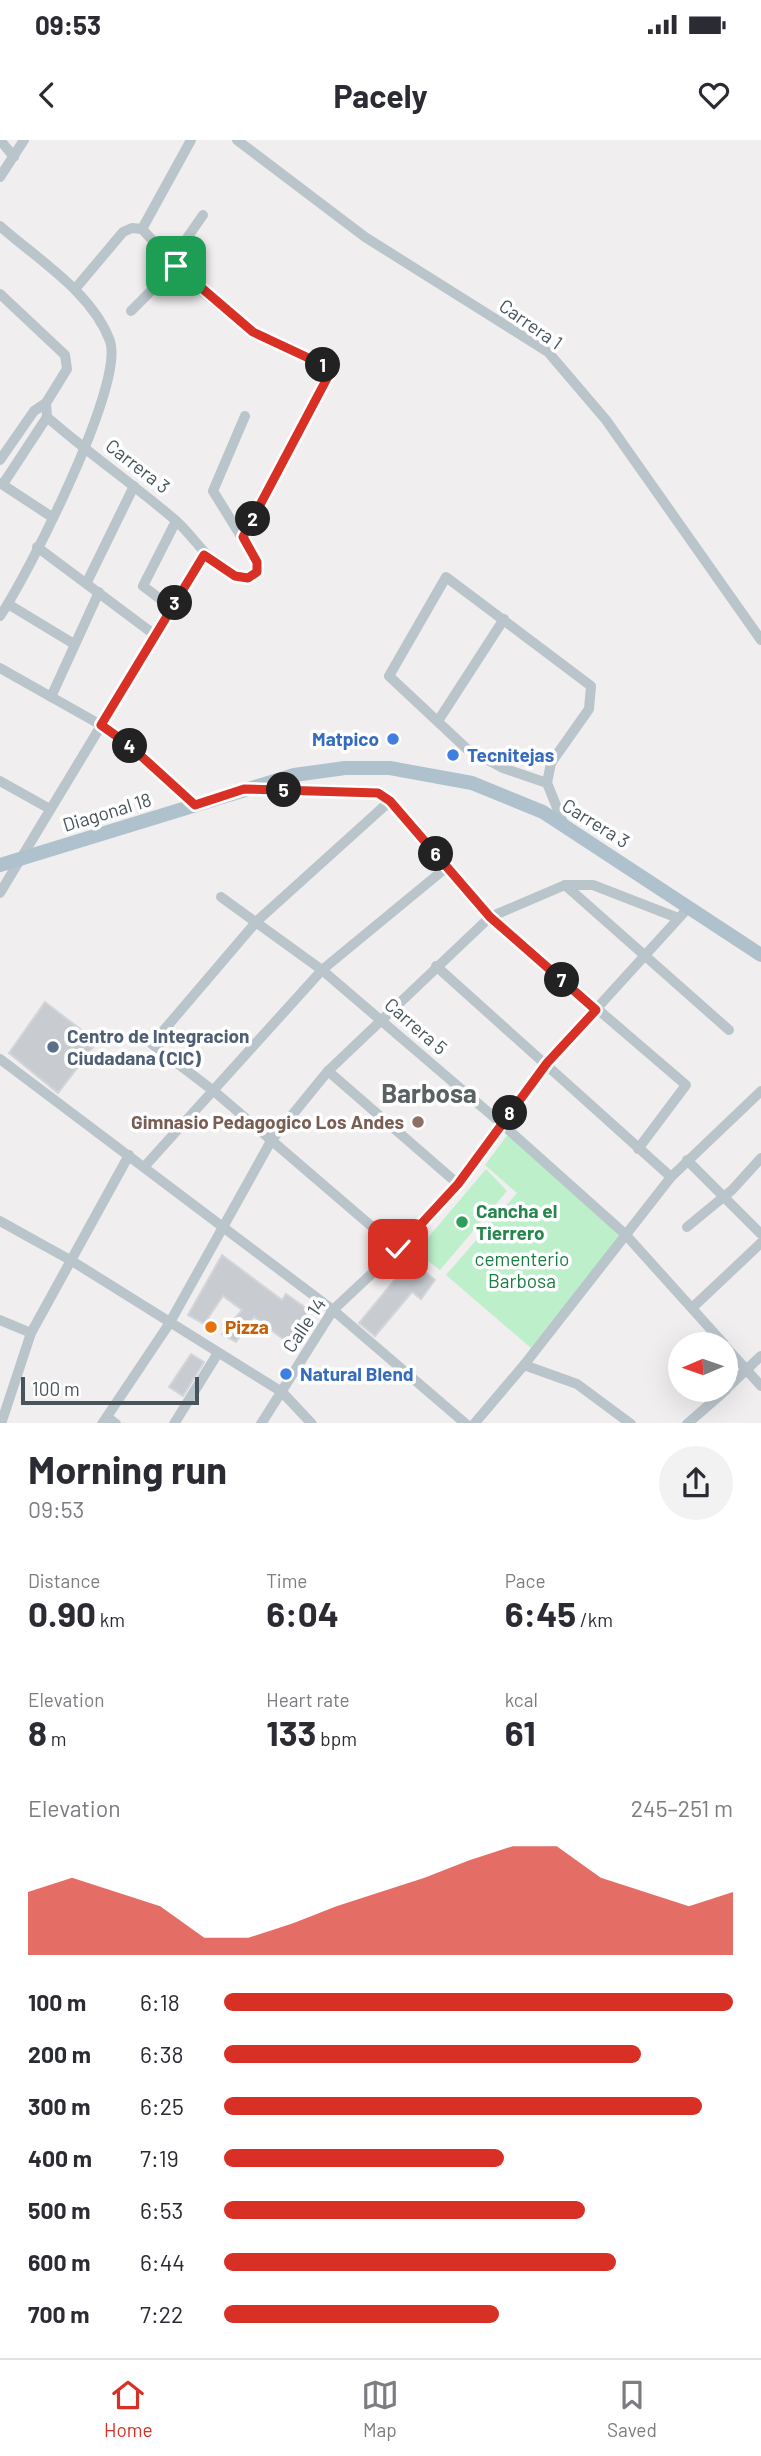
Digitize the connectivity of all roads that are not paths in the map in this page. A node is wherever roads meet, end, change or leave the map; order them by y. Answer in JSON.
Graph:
{"nodes":[{"id":1,"x":0,"y":140,"type":"edge"},
{"id":2,"x":23,"y":140,"type":"edge"},
{"id":3,"x":191,"y":140,"type":"edge"},
{"id":4,"x":237,"y":140,"type":"edge"},
{"id":5,"x":14,"y":157,"type":"junction"},
{"id":6,"x":0,"y":177,"type":"edge"},
{"id":7,"x":203,"y":215,"type":"dead end"},
{"id":8,"x":0,"y":226,"type":"edge"},
{"id":9,"x":142,"y":229,"type":"junction"},
{"id":10,"x":173,"y":263,"type":"junction"},
{"id":11,"x":75,"y":289,"type":"junction"},
{"id":12,"x":0,"y":294,"type":"edge"},
{"id":13,"x":131,"y":311,"type":"dead end"},
{"id":14,"x":46,"y":411,"type":"junction"},
{"id":15,"x":244,"y":416,"type":"dead end"},
{"id":16,"x":84,"y":450,"type":"junction"},
{"id":17,"x":0,"y":460,"type":"edge"},
{"id":18,"x":1,"y":483,"type":"edge"},
{"id":19,"x":134,"y":486,"type":"junction"},
{"id":20,"x":52,"y":517,"type":"junction"},
{"id":21,"x":176,"y":521,"type":"junction"},
{"id":22,"x":243,"y":537,"type":"junction"},
{"id":23,"x":37,"y":547,"type":"junction"},
{"id":24,"x":204,"y":555,"type":"junction"},
{"id":25,"x":87,"y":582,"type":"junction"},
{"id":26,"x":99,"y":592,"type":"junction"},
{"id":27,"x":8,"y":604,"type":"junction"},
{"id":28,"x":172,"y":608,"type":"junction"},
{"id":29,"x":0,"y":616,"type":"edge"},
{"id":30,"x":504,"y":618,"type":"junction"},
{"id":31,"x":155,"y":635,"type":"junction"},
{"id":32,"x":761,"y":640,"type":"edge"},
{"id":33,"x":74,"y":644,"type":"junction"},
{"id":34,"x":0,"y":668,"type":"edge"},
{"id":35,"x":51,"y":697,"type":"junction"},
{"id":36,"x":438,"y":721,"type":"junction"},
{"id":37,"x":101,"y":725,"type":"junction"},
{"id":38,"x":390,"y":768,"type":"joint"},
{"id":39,"x":0,"y":780,"type":"edge"},
{"id":40,"x":547,"y":783,"type":"junction"},
{"id":41,"x":244,"y":789,"type":"junction"},
{"id":42,"x":390,"y":801,"type":"junction"},
{"id":43,"x":195,"y":805,"type":"junction"},
{"id":44,"x":50,"y":809,"type":"junction"},
{"id":45,"x":565,"y":826,"type":"junction"},
{"id":46,"x":21,"y":858,"type":"junction"},
{"id":47,"x":0,"y":865,"type":"edge"},
{"id":48,"x":447,"y":867,"type":"junction"},
{"id":49,"x":565,"y":886,"type":"junction"},
{"id":50,"x":0,"y":893,"type":"edge"},
{"id":51,"x":221,"y":897,"type":"dead end"},
{"id":52,"x":689,"y":906,"type":"junction"},
{"id":53,"x":490,"y":917,"type":"junction"},
{"id":54,"x":678,"y":918,"type":"junction"},
{"id":55,"x":257,"y":921,"type":"junction"},
{"id":56,"x":757,"y":949,"type":"edge"},
{"id":57,"x":643,"y":955,"type":"junction"},
{"id":58,"x":436,"y":966,"type":"junction"},
{"id":59,"x":322,"y":970,"type":"junction"},
{"id":60,"x":596,"y":1010,"type":"junction"},
{"id":61,"x":384,"y":1021,"type":"junction"},
{"id":62,"x":729,"y":1030,"type":"dead end"},
{"id":63,"x":0,"y":1059,"type":"edge"},
{"id":64,"x":547,"y":1063,"type":"junction"},
{"id":65,"x":328,"y":1071,"type":"junction"},
{"id":66,"x":761,"y":1091,"type":"edge"},
{"id":67,"x":215,"y":1092,"type":"junction"},
{"id":68,"x":502,"y":1124,"type":"junction"},
{"id":69,"x":271,"y":1141,"type":"junction"},
{"id":70,"x":638,"y":1149,"type":"junction"},
{"id":71,"x":130,"y":1155,"type":"junction"},
{"id":72,"x":761,"y":1158,"type":"edge"},
{"id":73,"x":687,"y":1160,"type":"junction"},
{"id":74,"x":145,"y":1166,"type":"junction"},
{"id":75,"x":671,"y":1177,"type":"junction"},
{"id":76,"x":458,"y":1184,"type":"junction"},
{"id":77,"x":723,"y":1196,"type":"junction"},
{"id":78,"x":0,"y":1222,"type":"edge"},
{"id":79,"x":223,"y":1225,"type":"junction"},
{"id":80,"x":687,"y":1227,"type":"dead end"},
{"id":81,"x":625,"y":1234,"type":"junction"},
{"id":82,"x":761,"y":1234,"type":"edge"},
{"id":83,"x":761,"y":1243,"type":"edge"},
{"id":84,"x":398,"y":1249,"type":"junction"},
{"id":85,"x":72,"y":1261,"type":"junction"},
{"id":86,"x":692,"y":1308,"type":"junction"},
{"id":87,"x":333,"y":1310,"type":"junction"},
{"id":88,"x":0,"y":1320,"type":"edge"},
{"id":89,"x":169,"y":1324,"type":"junction"},
{"id":90,"x":713,"y":1332,"type":"edge"},
{"id":91,"x":31,"y":1333,"type":"junction"},
{"id":92,"x":218,"y":1353,"type":"junction"},
{"id":93,"x":761,"y":1356,"type":"edge"},
{"id":94,"x":738,"y":1360,"type":"edge"},
{"id":95,"x":524,"y":1365,"type":"junction"},
{"id":96,"x":747,"y":1371,"type":"junction"},
{"id":97,"x":738,"y":1379,"type":"edge"},
{"id":98,"x":761,"y":1386,"type":"edge"},
{"id":99,"x":282,"y":1392,"type":"junction"},
{"id":100,"x":711,"y":1402,"type":"edge"},
{"id":101,"x":108,"y":1421,"type":"edge"},
{"id":102,"x":1,"y":1423,"type":"edge"},
{"id":103,"x":174,"y":1423,"type":"edge"},
{"id":104,"x":261,"y":1423,"type":"edge"},
{"id":105,"x":312,"y":1423,"type":"edge"},
{"id":106,"x":466,"y":1423,"type":"edge"},
{"id":107,"x":474,"y":1423,"type":"edge"},
{"id":108,"x":631,"y":1423,"type":"edge"},
{"id":109,"x":687,"y":1423,"type":"edge"}],
"edges":[{"from":1,"to":5,"type":"street"},
{"from":2,"to":5,"type":"street"},
{"from":3,"to":9,"type":"street"},
{"from":4,"to":32,"type":"street","name":"Carrera 1"},
{"from":5,"to":6,"type":"street"},
{"from":7,"to":10,"type":"street"},
{"from":8,"to":11,"type":"street"},
{"from":9,"to":10,"type":"street"},
{"from":9,"to":11,"type":"street"},
{"from":10,"to":13,"type":"street"},
{"from":10,"to":22,"type":"street"},
{"from":11,"to":16,"type":"street"},
{"from":12,"to":14,"type":"street"},
{"from":14,"to":16,"type":"street","name":"Carrera 3"},
{"from":14,"to":17,"type":"street"},
{"from":14,"to":18,"type":"street"},
{"from":15,"to":22,"type":"street"},
{"from":16,"to":19,"type":"street","name":"Carrera 3"},
{"from":16,"to":20,"type":"street"},
{"from":18,"to":20,"type":"street"},
{"from":19,"to":21,"type":"street","name":"Carrera 3"},
{"from":19,"to":25,"type":"street"},
{"from":20,"to":23,"type":"street"},
{"from":21,"to":24,"type":"street","name":"Carrera 3"},
{"from":21,"to":28,"type":"street"},
{"from":22,"to":24,"type":"street","name":"Carrera 3"},
{"from":23,"to":25,"type":"street"},
{"from":23,"to":27,"type":"street"},
{"from":24,"to":28,"type":"street"},
{"from":25,"to":26,"type":"street"},
{"from":26,"to":31,"type":"street"},
{"from":26,"to":33,"type":"street"},
{"from":27,"to":29,"type":"street"},
{"from":27,"to":33,"type":"street"},
{"from":28,"to":31,"type":"street"},
{"from":30,"to":36,"type":"street"},
{"from":30,"to":36,"type":"street"},
{"from":30,"to":40,"type":"street"},
{"from":31,"to":37,"type":"street"},
{"from":33,"to":35,"type":"street"},
{"from":34,"to":35,"type":"street"},
{"from":35,"to":37,"type":"street"},
{"from":36,"to":40,"type":"street"},
{"from":37,"to":43,"type":"street"},
{"from":37,"to":44,"type":"street"},
{"from":38,"to":41,"type":"main road","name":"Diagonal 18"},
{"from":38,"to":45,"type":"main road","name":"Carrera 3"},
{"from":39,"to":44,"type":"street"},
{"from":40,"to":45,"type":"street"},
{"from":41,"to":42,"type":"street"},
{"from":41,"to":43,"type":"main road","name":"Diagonal 18"},
{"from":42,"to":48,"type":"street"},
{"from":42,"to":55,"type":"street"},
{"from":43,"to":46,"type":"main road","name":"Diagonal 18"},
{"from":44,"to":46,"type":"street"},
{"from":45,"to":52,"type":"main road","name":"Carrera 3"},
{"from":46,"to":47,"type":"main road","name":"Diagonal 18"},
{"from":46,"to":50,"type":"street"},
{"from":48,"to":53,"type":"street"},
{"from":48,"to":59,"type":"street"},
{"from":49,"to":53,"type":"street"},
{"from":49,"to":54,"type":"street"},
{"from":49,"to":57,"type":"street"},
{"from":51,"to":55,"type":"street","name":"Carrera 5"},
{"from":52,"to":54,"type":"street","name":"Calle 14"},
{"from":52,"to":56,"type":"main road","name":"Carrera 3"},
{"from":53,"to":58,"type":"street"},
{"from":53,"to":60,"type":"street"},
{"from":54,"to":57,"type":"street","name":"Calle 14"},
{"from":55,"to":59,"type":"street","name":"Carrera 5"},
{"from":55,"to":67,"type":"street"},
{"from":57,"to":60,"type":"street","name":"Calle 14"},
{"from":57,"to":62,"type":"street"},
{"from":58,"to":61,"type":"street"},
{"from":58,"to":64,"type":"street"},
{"from":59,"to":61,"type":"street","name":"Carrera 5"},
{"from":59,"to":67,"type":"street"},
{"from":60,"to":64,"type":"street","name":"Calle 14"},
{"from":60,"to":70,"type":"street"},
{"from":61,"to":65,"type":"street"},
{"from":61,"to":68,"type":"street","name":"Carrera 5"},
{"from":63,"to":71,"type":"street"},
{"from":64,"to":68,"type":"street","name":"Calle 14"},
{"from":64,"to":70,"type":"street"},
{"from":65,"to":69,"type":"street"},
{"from":65,"to":76,"type":"street"},
{"from":66,"to":73,"type":"street"},
{"from":67,"to":69,"type":"street"},
{"from":67,"to":74,"type":"street"},
{"from":68,"to":76,"type":"street","name":"Calle 14"},
{"from":68,"to":81,"type":"street","name":"Carrera 5"},
{"from":69,"to":79,"type":"street"},
{"from":69,"to":84,"type":"street"},
{"from":70,"to":75,"type":"street"},
{"from":71,"to":74,"type":"street"},
{"from":71,"to":85,"type":"street"},
{"from":72,"to":77,"type":"street"},
{"from":73,"to":75,"type":"street"},
{"from":73,"to":77,"type":"street"},
{"from":74,"to":79,"type":"street"},
{"from":75,"to":81,"type":"street"},
{"from":76,"to":84,"type":"street","name":"Calle 14"},
{"from":77,"to":80,"type":"street"},
{"from":77,"to":82,"type":"street"},
{"from":78,"to":85,"type":"street"},
{"from":79,"to":87,"type":"street"},
{"from":79,"to":89,"type":"street"},
{"from":81,"to":86,"type":"street","name":"Carrera 5"},
{"from":81,"to":95,"type":"street"},
{"from":83,"to":86,"type":"street"},
{"from":84,"to":87,"type":"street","name":"Calle 14"},
{"from":85,"to":89,"type":"street"},
{"from":85,"to":91,"type":"street"},
{"from":86,"to":90,"type":"street","name":"Carrera 5"},
{"from":87,"to":99,"type":"street","name":"Calle 14"},
{"from":87,"to":106,"type":"street"},
{"from":88,"to":91,"type":"street"},
{"from":89,"to":92,"type":"street"},
{"from":89,"to":101,"type":"street"},
{"from":91,"to":102,"type":"street"},
{"from":92,"to":99,"type":"street"},
{"from":92,"to":103,"type":"street"},
{"from":93,"to":96,"type":"street"},
{"from":94,"to":96,"type":"street","name":"Carrera 5"},
{"from":95,"to":107,"type":"street"},
{"from":95,"to":108,"type":"street"},
{"from":96,"to":97,"type":"street"},
{"from":96,"to":98,"type":"street","name":"Carrera 5"},
{"from":99,"to":104,"type":"street","name":"Calle 14"},
{"from":99,"to":105,"type":"street"},
{"from":100,"to":109,"type":"street"}]}
